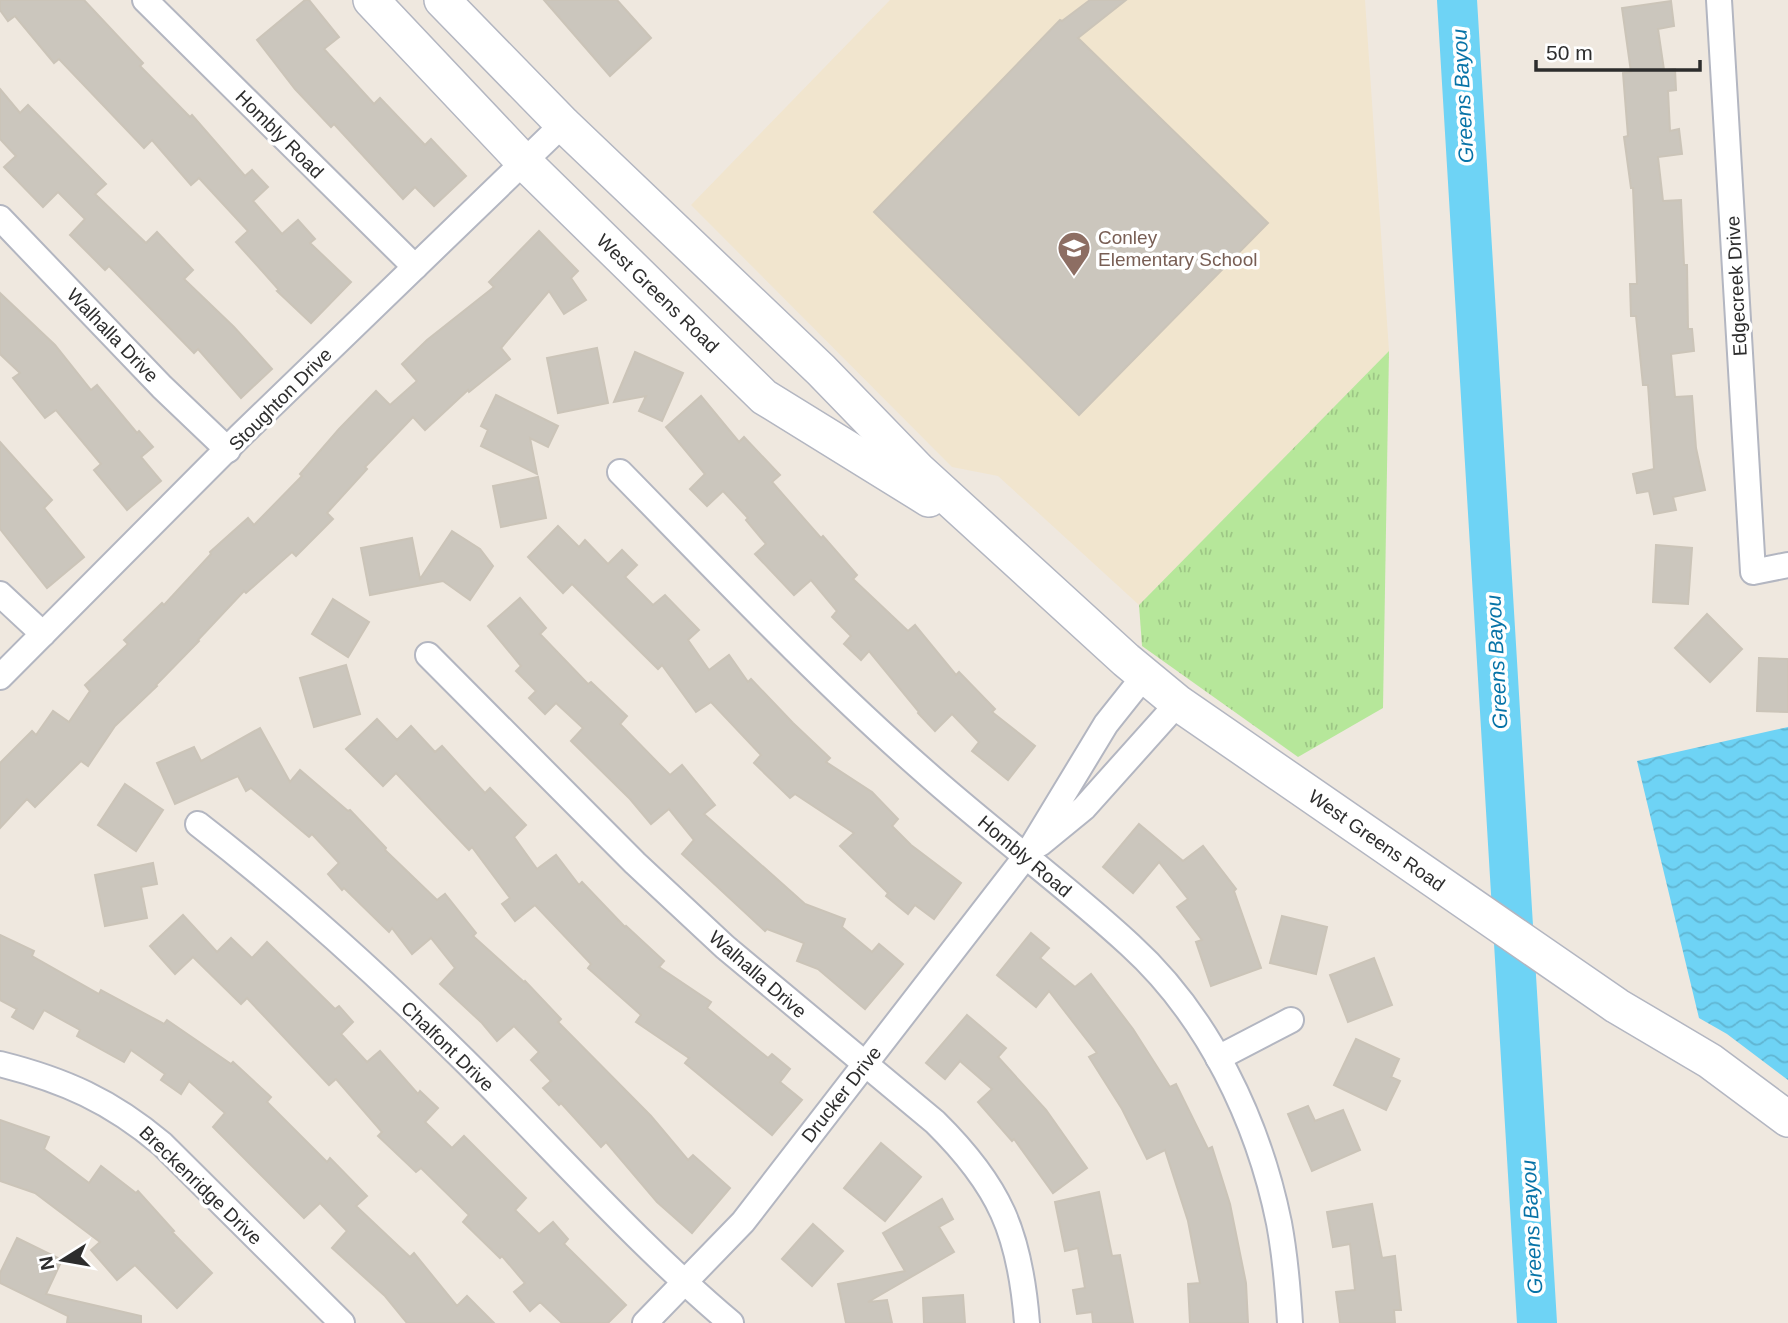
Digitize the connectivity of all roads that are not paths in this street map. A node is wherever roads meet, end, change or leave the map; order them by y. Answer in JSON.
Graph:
{"nodes":[{"id":1,"x":145,"y":0,"type":"edge"},
{"id":2,"x":371,"y":0,"type":"edge"},
{"id":3,"x":442,"y":0,"type":"edge"},
{"id":4,"x":1719,"y":0,"type":"edge"},
{"id":5,"x":563,"y":124,"type":"junction"},
{"id":6,"x":524,"y":162,"type":"junction"},
{"id":7,"x":0,"y":218,"type":"edge"},
{"id":8,"x":415,"y":267,"type":"junction"},
{"id":9,"x":228,"y":450,"type":"junction"},
{"id":10,"x":620,"y":472,"type":"dead end"},
{"id":11,"x":988,"y":534,"type":"junction"},
{"id":12,"x":1788,"y":565,"type":"edge"},
{"id":13,"x":0,"y":594,"type":"edge"},
{"id":14,"x":43,"y":634,"type":"junction"},
{"id":15,"x":428,"y":655,"type":"dead end"},
{"id":16,"x":1145,"y":675,"type":"junction"},
{"id":17,"x":0,"y":677,"type":"edge"},
{"id":18,"x":1178,"y":703,"type":"junction"},
{"id":19,"x":198,"y":824,"type":"dead end"},
{"id":20,"x":1026,"y":856,"type":"junction"},
{"id":21,"x":1291,"y":1020,"type":"dead end"},
{"id":22,"x":1218,"y":1058,"type":"junction"},
{"id":23,"x":865,"y":1063,"type":"junction"},
{"id":24,"x":0,"y":1064,"type":"edge"},
{"id":25,"x":1788,"y":1119,"type":"edge"},
{"id":26,"x":685,"y":1284,"type":"junction"},
{"id":27,"x":342,"y":1323,"type":"edge"},
{"id":28,"x":645,"y":1323,"type":"edge"},
{"id":29,"x":731,"y":1323,"type":"edge"},
{"id":30,"x":1027,"y":1323,"type":"edge"},
{"id":31,"x":1290,"y":1323,"type":"edge"}],
"edges":[{"from":1,"to":8,"type":"street","name":"Hombly Road"},
{"from":2,"to":6,"type":"main road","name":"West Greens Road"},
{"from":3,"to":5,"type":"main road","name":"West Greens Road"},
{"from":4,"to":12,"type":"street","name":"Edgecreek Drive"},
{"from":5,"to":6,"type":"street","name":"Stoughton Drive"},
{"from":5,"to":11,"type":"main road","name":"West Greens Road"},
{"from":6,"to":8,"type":"street","name":"Stoughton Drive"},
{"from":6,"to":11,"type":"main road","name":"West Greens Road"},
{"from":7,"to":9,"type":"street","name":"Walhalla Drive"},
{"from":8,"to":9,"type":"street","name":"Stoughton Drive"},
{"from":9,"to":14,"type":"street","name":"Stoughton Drive"},
{"from":10,"to":20,"type":"street","name":"Hombly Road"},
{"from":11,"to":16,"type":"main road","name":"West Greens Road"},
{"from":13,"to":14,"type":"street"},
{"from":14,"to":17,"type":"street","name":"Stoughton Drive"},
{"from":15,"to":23,"type":"street","name":"Walhalla Drive"},
{"from":16,"to":18,"type":"main road","name":"West Greens Road"},
{"from":16,"to":20,"type":"street","name":"Drucker Drive"},
{"from":18,"to":20,"type":"street","name":"Drucker Drive"},
{"from":18,"to":25,"type":"main road","name":"West Greens Road"},
{"from":19,"to":26,"type":"street","name":"Chalfont Drive"},
{"from":20,"to":22,"type":"street","name":"Hombly Road"},
{"from":20,"to":23,"type":"street","name":"Drucker Drive"},
{"from":21,"to":22,"type":"street"},
{"from":22,"to":31,"type":"street","name":"Hombly Road"},
{"from":23,"to":26,"type":"street","name":"Drucker Drive"},
{"from":23,"to":30,"type":"street","name":"Walhalla Drive"},
{"from":24,"to":27,"type":"street","name":"Breckenridge Drive"},
{"from":26,"to":28,"type":"street","name":"Drucker Drive"},
{"from":26,"to":29,"type":"street","name":"Chalfont Drive"}]}
